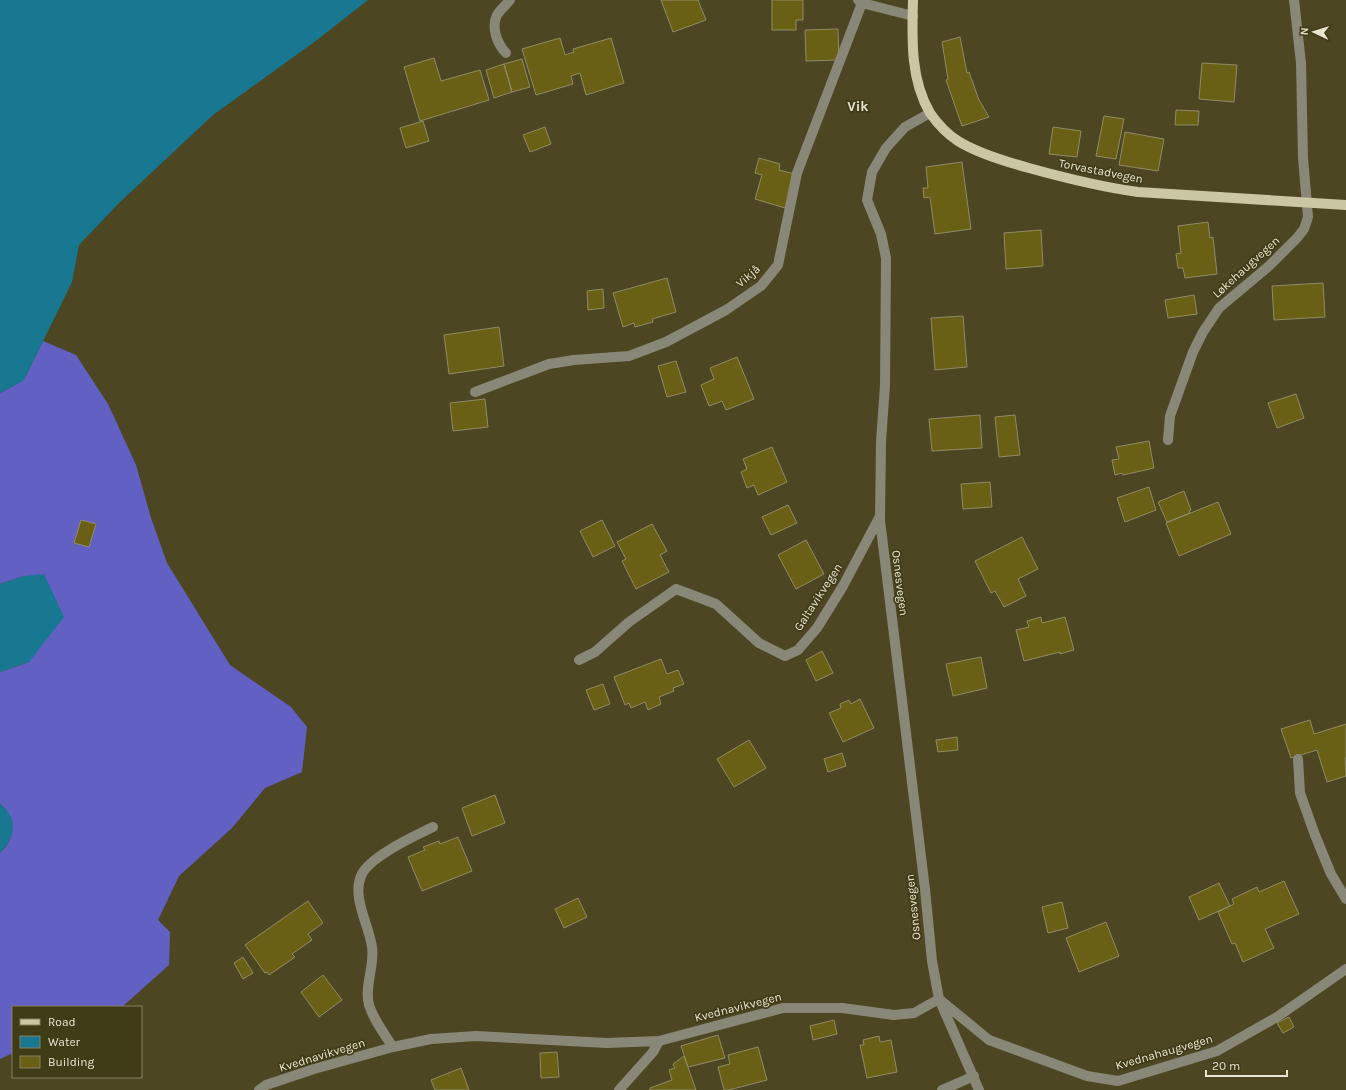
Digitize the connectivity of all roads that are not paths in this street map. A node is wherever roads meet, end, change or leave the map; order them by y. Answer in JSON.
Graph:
{"nodes":[{"id":1,"x":510,"y":0,"type":"edge"},
{"id":2,"x":913,"y":0,"type":"edge"},
{"id":3,"x":1294,"y":0,"type":"edge"},
{"id":4,"x":860,"y":1,"type":"edge"},
{"id":5,"x":913,"y":16,"type":"junction"},
{"id":6,"x":506,"y":53,"type":"dead end"},
{"id":7,"x":930,"y":113,"type":"junction"},
{"id":8,"x":1308,"y":203,"type":"junction"},
{"id":9,"x":1346,"y":205,"type":"edge"},
{"id":10,"x":475,"y":392,"type":"dead end"},
{"id":11,"x":1168,"y":440,"type":"dead end"},
{"id":12,"x":881,"y":514,"type":"junction"},
{"id":13,"x":579,"y":660,"type":"dead end"},
{"id":14,"x":1298,"y":759,"type":"dead end"},
{"id":15,"x":433,"y":827,"type":"dead end"},
{"id":16,"x":1346,"y":899,"type":"edge"},
{"id":17,"x":1346,"y":969,"type":"edge"},
{"id":18,"x":939,"y":999,"type":"junction"},
{"id":19,"x":659,"y":1041,"type":"junction"},
{"id":20,"x":393,"y":1047,"type":"junction"},
{"id":21,"x":974,"y":1076,"type":"junction"},
{"id":22,"x":260,"y":1090,"type":"edge"},
{"id":23,"x":619,"y":1090,"type":"edge"},
{"id":24,"x":942,"y":1090,"type":"edge"},
{"id":25,"x":979,"y":1090,"type":"edge"}],
"edges":[{"from":1,"to":6,"type":"street"},
{"from":2,"to":5,"type":"main road","name":"Torvastadvegen"},
{"from":3,"to":8,"type":"street"},
{"from":4,"to":5,"type":"street","name":"Vikjå"},
{"from":4,"to":10,"type":"street","name":"Vikjå"},
{"from":5,"to":7,"type":"main road","name":"Torvastadvegen"},
{"from":7,"to":8,"type":"main road","name":"Torvastadvegen"},
{"from":7,"to":12,"type":"street","name":"Osnesvegen"},
{"from":8,"to":9,"type":"main road","name":"Torvastadvegen"},
{"from":8,"to":11,"type":"street","name":"Løkehaugvegen"},
{"from":12,"to":13,"type":"street","name":"Galtavikvegen"},
{"from":12,"to":18,"type":"street","name":"Osnesvegen"},
{"from":14,"to":16,"type":"street"},
{"from":15,"to":20,"type":"street"},
{"from":17,"to":18,"type":"street","name":"Kvednahaugvegen"},
{"from":18,"to":19,"type":"street","name":"Kvednavikvegen"},
{"from":18,"to":21,"type":"street","name":"Osnesvegen"},
{"from":19,"to":20,"type":"street","name":"Kvednavikvegen"},
{"from":19,"to":23,"type":"street"},
{"from":20,"to":22,"type":"street","name":"Kvednavikvegen"},
{"from":21,"to":24,"type":"street"},
{"from":21,"to":25,"type":"street","name":"Osnesvegen"}]}
